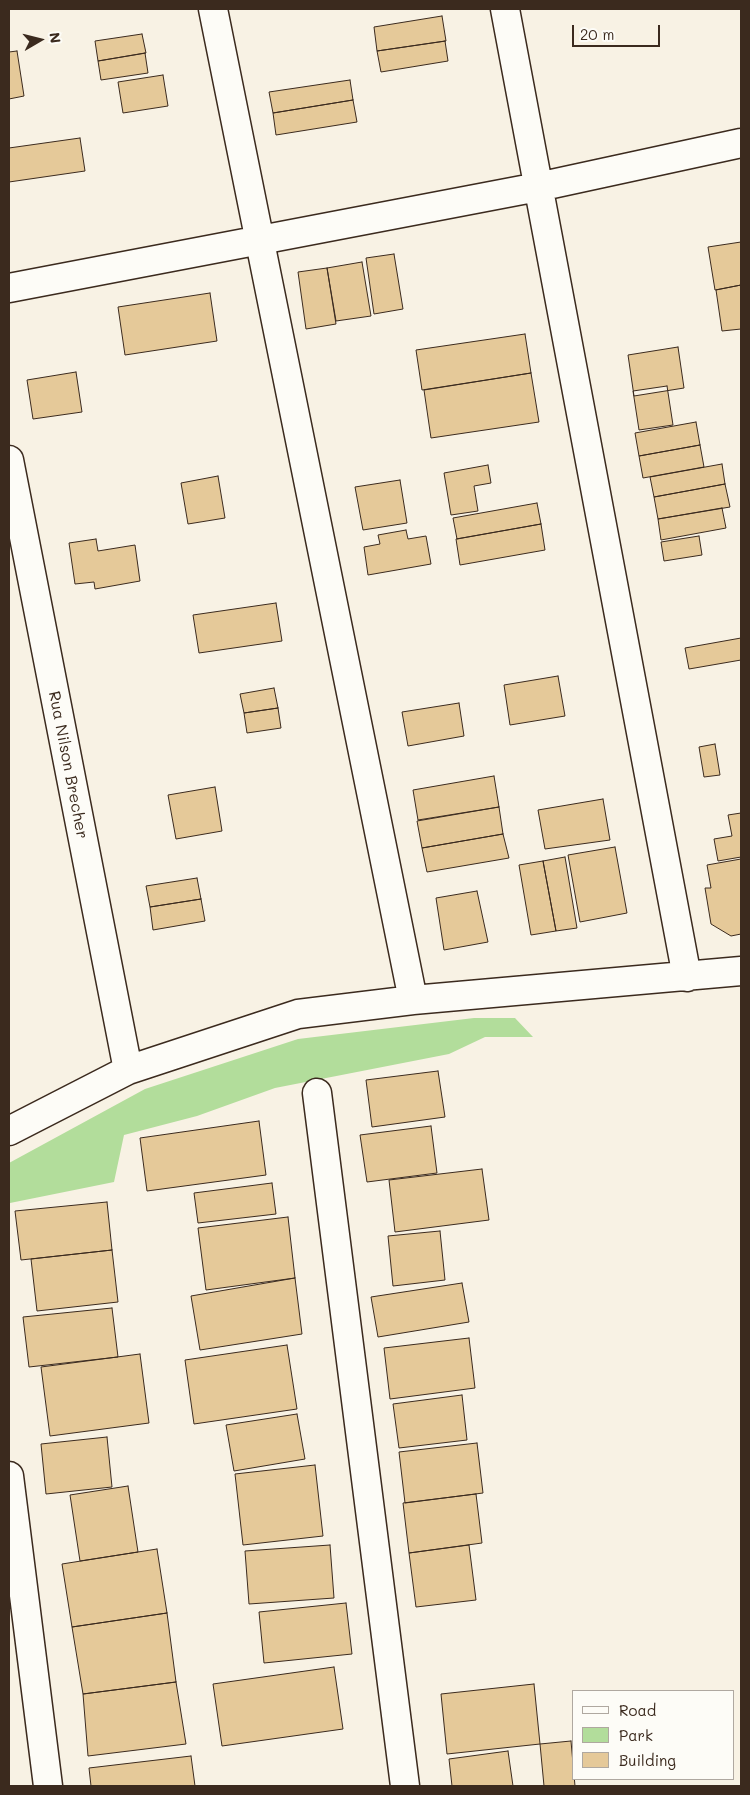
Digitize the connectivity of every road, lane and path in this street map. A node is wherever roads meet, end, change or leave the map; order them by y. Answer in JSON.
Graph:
{"nodes":[{"id":1,"x":213,"y":9,"type":"edge"},
{"id":2,"x":505,"y":9,"type":"edge"},
{"id":3,"x":741,"y":144,"type":"edge"},
{"id":4,"x":538,"y":187,"type":"junction"},
{"id":5,"x":258,"y":240,"type":"junction"},
{"id":6,"x":9,"y":288,"type":"edge"},
{"id":7,"x":9,"y":460,"type":"edge"},
{"id":8,"x":741,"y":971,"type":"edge"},
{"id":9,"x":687,"y":977,"type":"junction"},
{"id":10,"x":413,"y":1000,"type":"junction"},
{"id":11,"x":128,"y":1070,"type":"junction"},
{"id":12,"x":317,"y":1092,"type":"dead end"},
{"id":13,"x":9,"y":1130,"type":"edge"},
{"id":14,"x":9,"y":1476,"type":"edge"},
{"id":15,"x":48,"y":1786,"type":"edge"},
{"id":16,"x":405,"y":1786,"type":"edge"}],
"edges":[{"from":1,"to":5,"type":"street"},
{"from":2,"to":4,"type":"street"},
{"from":3,"to":4,"type":"street"},
{"from":4,"to":5,"type":"street"},
{"from":4,"to":9,"type":"street"},
{"from":5,"to":6,"type":"street"},
{"from":5,"to":10,"type":"street"},
{"from":7,"to":11,"type":"street","name":"Rua Nilson Brecher"},
{"from":8,"to":9,"type":"street"},
{"from":9,"to":10,"type":"street"},
{"from":10,"to":11,"type":"street"},
{"from":11,"to":13,"type":"street"},
{"from":12,"to":16,"type":"street"},
{"from":14,"to":15,"type":"street"}]}
